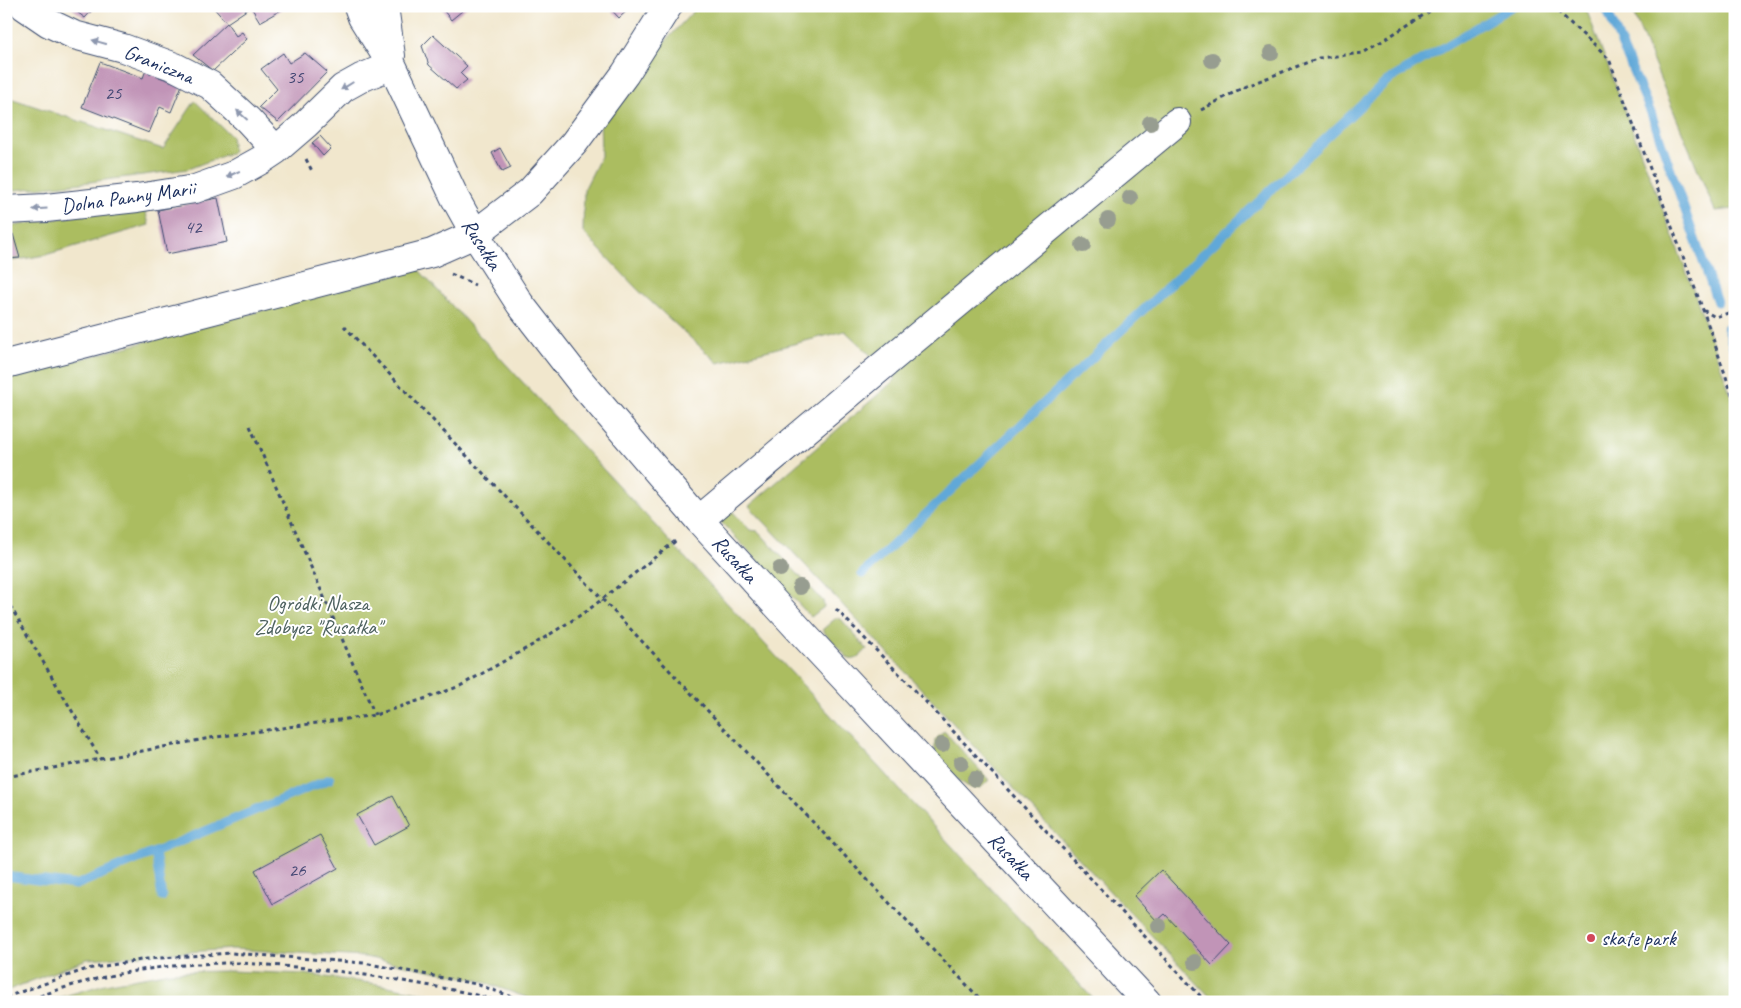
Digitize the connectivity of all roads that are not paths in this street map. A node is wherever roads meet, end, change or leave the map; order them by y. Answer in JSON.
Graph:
{"nodes":[{"id":1,"x":24,"y":6,"type":"edge"},
{"id":2,"x":358,"y":6,"type":"edge"},
{"id":3,"x":384,"y":6,"type":"edge"},
{"id":4,"x":668,"y":6,"type":"edge"},
{"id":5,"x":392,"y":65,"type":"junction"},
{"id":6,"x":1177,"y":122,"type":"road end"},
{"id":7,"x":276,"y":150,"type":"junction"},
{"id":8,"x":6,"y":210,"type":"edge"},
{"id":9,"x":475,"y":234,"type":"junction"},
{"id":10,"x":6,"y":364,"type":"edge"},
{"id":11,"x":692,"y":527,"type":"junction"},
{"id":12,"x":1147,"y":1002,"type":"edge"}],
"edges":[{"from":7,"to":1,"type":"street","name":"Graniczna","one_way":true},
{"from":2,"to":5,"type":"street"},
{"from":3,"to":5,"type":"street"},
{"from":4,"to":9,"type":"street"},
{"from":5,"to":7,"type":"street","name":"Dolna Panny Marii","one_way":true},
{"from":5,"to":9,"type":"street","name":"Rusałka"},
{"from":6,"to":11,"type":"street"},
{"from":7,"to":8,"type":"street","name":"Dolna Panny Marii","one_way":true},
{"from":9,"to":10,"type":"street"},
{"from":9,"to":11,"type":"street","name":"Rusałka"},
{"from":11,"to":12,"type":"street","name":"Rusałka"}]}
